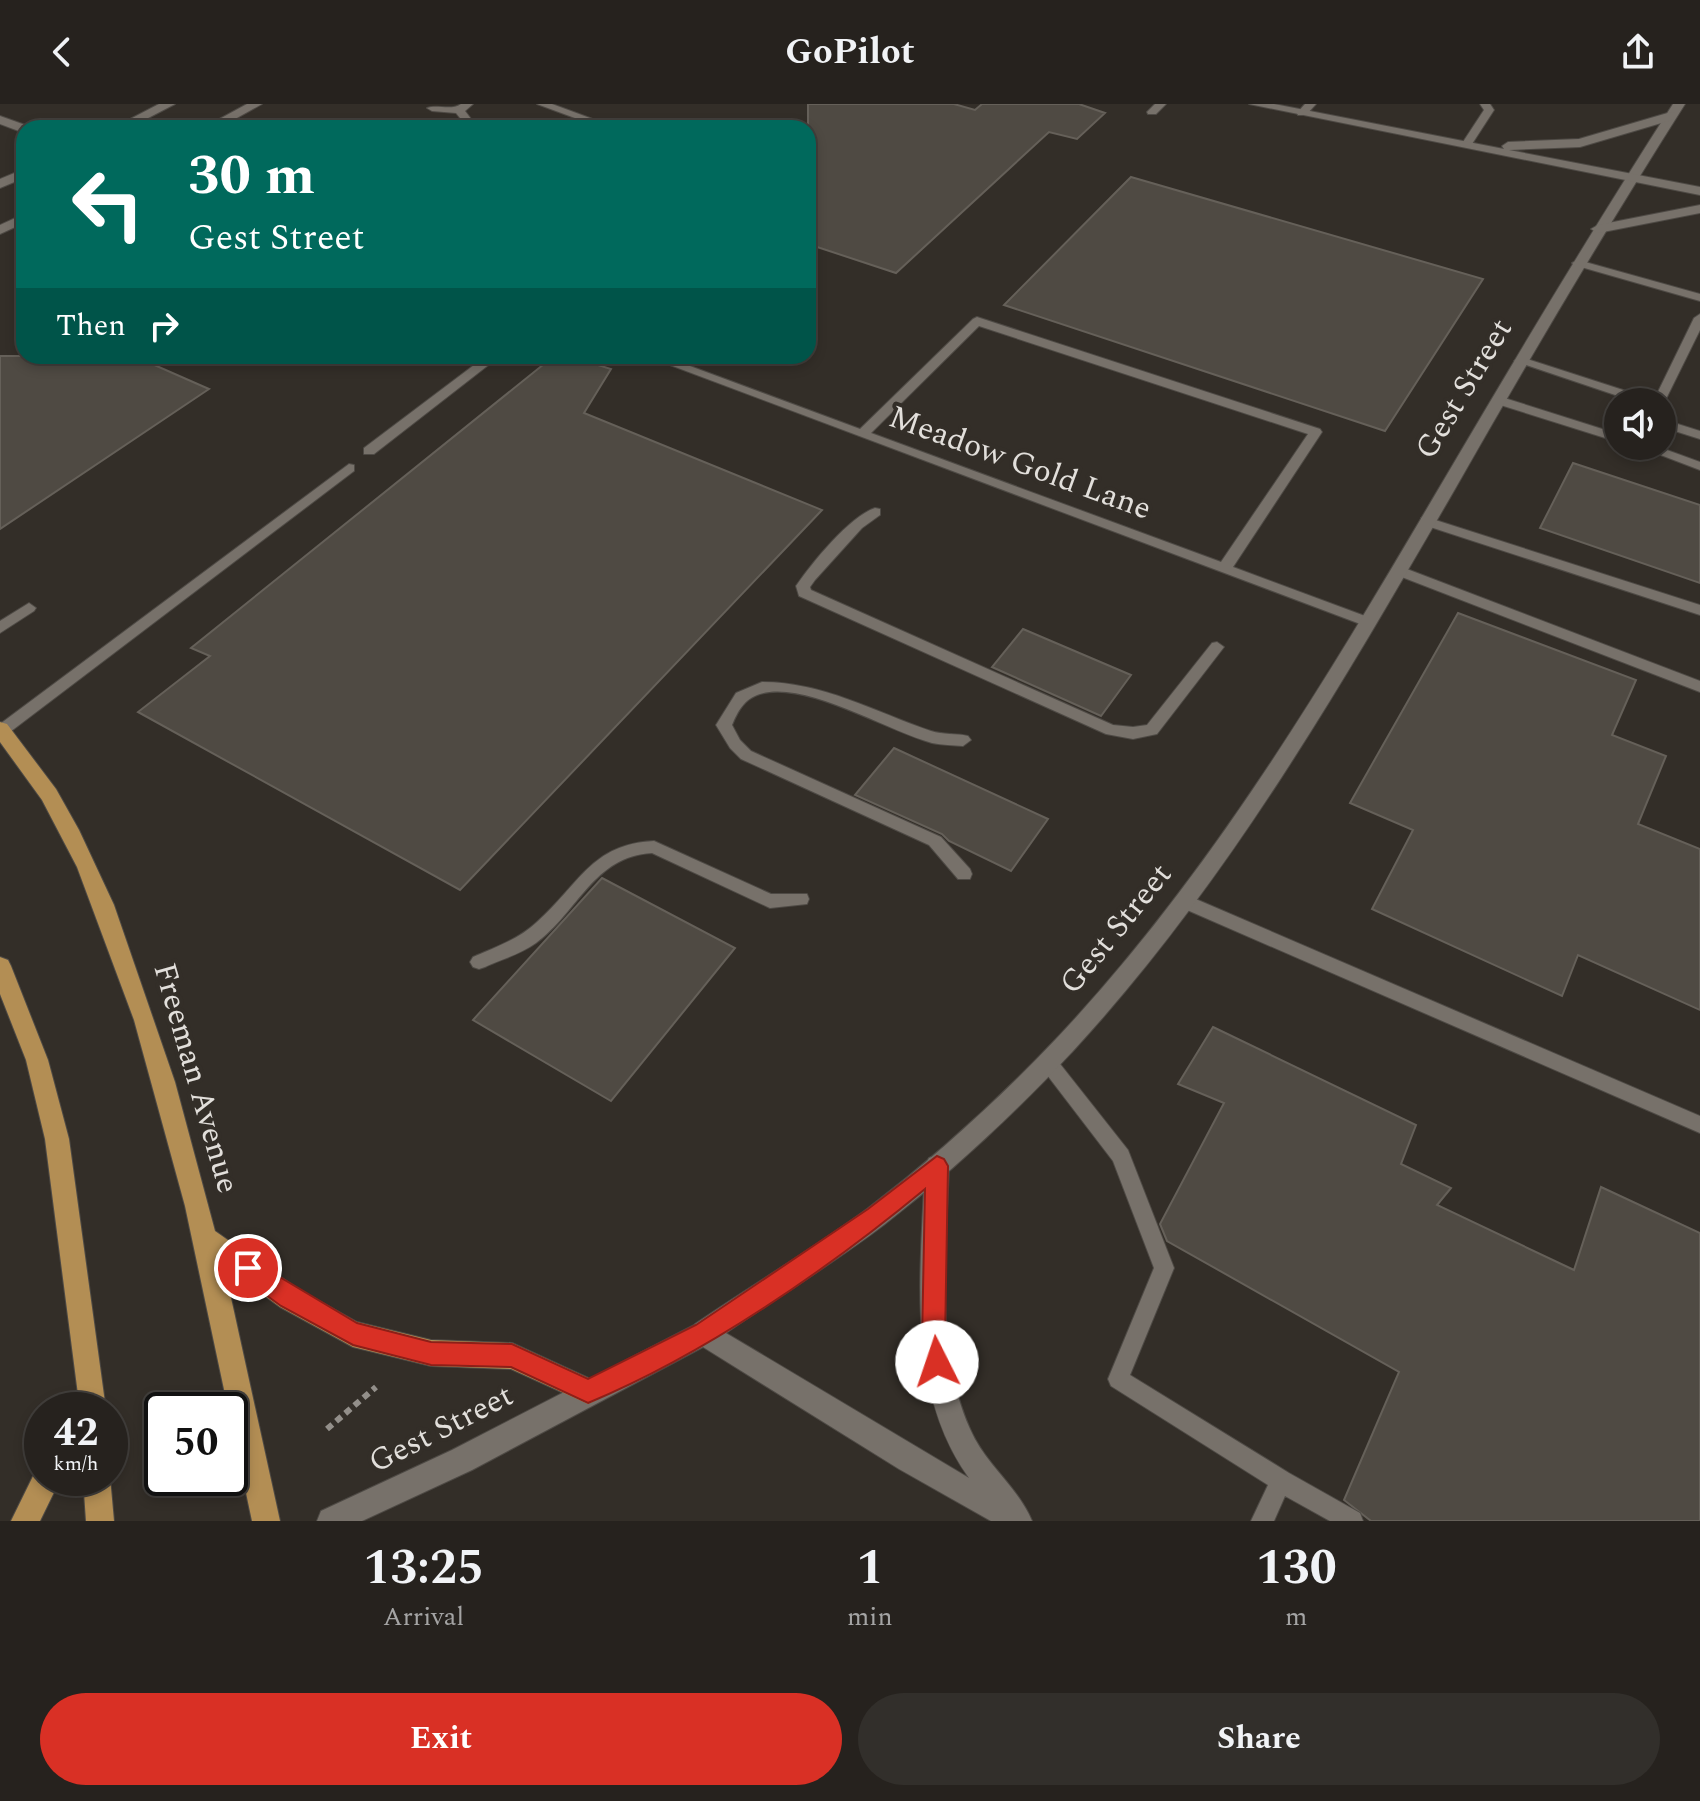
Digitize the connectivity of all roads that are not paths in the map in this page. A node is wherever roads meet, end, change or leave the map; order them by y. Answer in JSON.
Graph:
{"nodes":[{"id":1,"x":169,"y":104,"type":"edge"},
{"id":2,"x":256,"y":104,"type":"edge"},
{"id":3,"x":542,"y":104,"type":"edge"},
{"id":4,"x":1161,"y":104,"type":"edge"},
{"id":5,"x":1255,"y":104,"type":"edge"},
{"id":6,"x":1485,"y":104,"type":"edge"},
{"id":7,"x":464,"y":107,"type":"edge"},
{"id":8,"x":432,"y":108,"type":"dead end"},
{"id":9,"x":1307,"y":109,"type":"edge"},
{"id":10,"x":1675,"y":110,"type":"edge"},
{"id":11,"x":1152,"y":112,"type":"dead end"},
{"id":12,"x":136,"y":120,"type":"edge"},
{"id":13,"x":225,"y":120,"type":"edge"},
{"id":14,"x":589,"y":120,"type":"edge"},
{"id":15,"x":1470,"y":146,"type":"junction"},
{"id":16,"x":1631,"y":179,"type":"junction"},
{"id":17,"x":1700,"y":191,"type":"edge"},
{"id":18,"x":1700,"y":209,"type":"edge"},
{"id":19,"x":1598,"y":229,"type":"junction"},
{"id":20,"x":1578,"y":263,"type":"junction"},
{"id":21,"x":1700,"y":298,"type":"edge"},
{"id":22,"x":1700,"y":318,"type":"edge"},
{"id":23,"x":1520,"y":361,"type":"junction"},
{"id":24,"x":483,"y":364,"type":"edge"},
{"id":25,"x":674,"y":364,"type":"edge"},
{"id":26,"x":1605,"y":388,"type":"edge"},
{"id":27,"x":1666,"y":388,"type":"edge"},
{"id":28,"x":1498,"y":400,"type":"junction"},
{"id":29,"x":1676,"y":427,"type":"edge"},
{"id":30,"x":862,"y":434,"type":"junction"},
{"id":31,"x":1604,"y":434,"type":"edge"},
{"id":32,"x":1700,"y":435,"type":"edge"},
{"id":33,"x":369,"y":451,"type":"dead end"},
{"id":34,"x":1676,"y":458,"type":"edge"},
{"id":35,"x":1700,"y":466,"type":"edge"},
{"id":36,"x":349,"y":468,"type":"dead end"},
{"id":37,"x":875,"y":512,"type":"dead end"},
{"id":38,"x":1426,"y":521,"type":"junction"},
{"id":39,"x":1224,"y":569,"type":"junction"},
{"id":40,"x":1399,"y":571,"type":"junction"},
{"id":41,"x":29,"y":608,"type":"dead end"},
{"id":42,"x":1700,"y":610,"type":"edge"},
{"id":43,"x":1368,"y":622,"type":"junction"},
{"id":44,"x":0,"y":628,"type":"edge"},
{"id":45,"x":1217,"y":647,"type":"dead end"},
{"id":46,"x":1700,"y":687,"type":"edge"},
{"id":47,"x":1,"y":730,"type":"edge"},
{"id":48,"x":963,"y":740,"type":"dead end"},
{"id":49,"x":964,"y":874,"type":"dead end"},
{"id":50,"x":801,"y":899,"type":"dead end"},
{"id":51,"x":1184,"y":901,"type":"junction"},
{"id":52,"x":479,"y":962,"type":"dead end"},
{"id":53,"x":0,"y":966,"type":"edge"},
{"id":54,"x":1047,"y":1061,"type":"junction"},
{"id":55,"x":1700,"y":1125,"type":"edge"},
{"id":56,"x":937,"y":1166,"type":"junction"},
{"id":57,"x":207,"y":1239,"type":"junction"},
{"id":58,"x":704,"y":1333,"type":"junction"},
{"id":59,"x":91,"y":1381,"type":"junction"},
{"id":60,"x":588,"y":1391,"type":"junction"},
{"id":61,"x":86,"y":1392,"type":"edge"},
{"id":62,"x":92,"y":1392,"type":"edge"},
{"id":63,"x":1281,"y":1481,"type":"junction"},
{"id":64,"x":38,"y":1496,"type":"edge"},
{"id":65,"x":98,"y":1496,"type":"edge"},
{"id":66,"x":25,"y":1521,"type":"edge"},
{"id":67,"x":100,"y":1521,"type":"edge"},
{"id":68,"x":266,"y":1521,"type":"edge"},
{"id":69,"x":331,"y":1521,"type":"edge"},
{"id":70,"x":1018,"y":1521,"type":"edge"},
{"id":71,"x":1262,"y":1521,"type":"edge"},
{"id":72,"x":1352,"y":1521,"type":"edge"}],
"edges":[{"from":1,"to":12,"type":"street"},
{"from":2,"to":13,"type":"street"},
{"from":3,"to":14,"type":"lane"},
{"from":4,"to":11,"type":"lane"},
{"from":5,"to":9,"type":"street"},
{"from":6,"to":15,"type":"lane"},
{"from":7,"to":8,"type":"lane"},
{"from":9,"to":15,"type":"street"},
{"from":10,"to":15,"type":"street"},
{"from":10,"to":16,"type":"street","name":"Gest Street"},
{"from":15,"to":16,"type":"street"},
{"from":16,"to":17,"type":"street"},
{"from":16,"to":19,"type":"street","name":"Gest Street"},
{"from":18,"to":19,"type":"street"},
{"from":19,"to":20,"type":"street","name":"Gest Street"},
{"from":20,"to":21,"type":"lane"},
{"from":20,"to":23,"type":"street","name":"Gest Street"},
{"from":22,"to":27,"type":"lane"},
{"from":23,"to":26,"type":"lane"},
{"from":23,"to":28,"type":"street","name":"Gest Street"},
{"from":24,"to":33,"type":"lane"},
{"from":25,"to":30,"type":"lane","name":"Meadow Gold Lane"},
{"from":28,"to":31,"type":"lane"},
{"from":28,"to":38,"type":"street","name":"Gest Street"},
{"from":29,"to":32,"type":"lane"},
{"from":30,"to":39,"type":"lane","name":"Meadow Gold Lane"},
{"from":30,"to":39,"type":"lane"},
{"from":34,"to":35,"type":"lane"},
{"from":36,"to":47,"type":"lane"},
{"from":37,"to":45,"type":"lane"},
{"from":38,"to":40,"type":"street","name":"Gest Street"},
{"from":38,"to":42,"type":"lane"},
{"from":39,"to":43,"type":"lane","name":"Meadow Gold Lane"},
{"from":40,"to":43,"type":"street","name":"Gest Street"},
{"from":40,"to":46,"type":"lane"},
{"from":41,"to":44,"type":"lane"},
{"from":43,"to":51,"type":"street","name":"Gest Street"},
{"from":47,"to":57,"type":"main road","name":"Freeman Avenue"},
{"from":48,"to":49,"type":"lane"},
{"from":50,"to":52,"type":"lane"},
{"from":51,"to":54,"type":"street","name":"Gest Street"},
{"from":51,"to":55,"type":"lane"},
{"from":53,"to":59,"type":"main road"},
{"from":54,"to":56,"type":"street","name":"Gest Street"},
{"from":54,"to":63,"type":"lane"},
{"from":56,"to":58,"type":"street","name":"Gest Street"},
{"from":56,"to":70,"type":"street"},
{"from":57,"to":60,"type":"main road"},
{"from":57,"to":68,"type":"main road","name":"Freeman Avenue"},
{"from":58,"to":60,"type":"street","name":"Gest Street"},
{"from":58,"to":70,"type":"street"},
{"from":59,"to":61,"type":"main road"},
{"from":59,"to":62,"type":"main road"},
{"from":60,"to":69,"type":"street","name":"Gest Street"},
{"from":63,"to":71,"type":"lane"},
{"from":63,"to":72,"type":"lane"},
{"from":64,"to":66,"type":"main road"},
{"from":65,"to":67,"type":"main road"}]}
